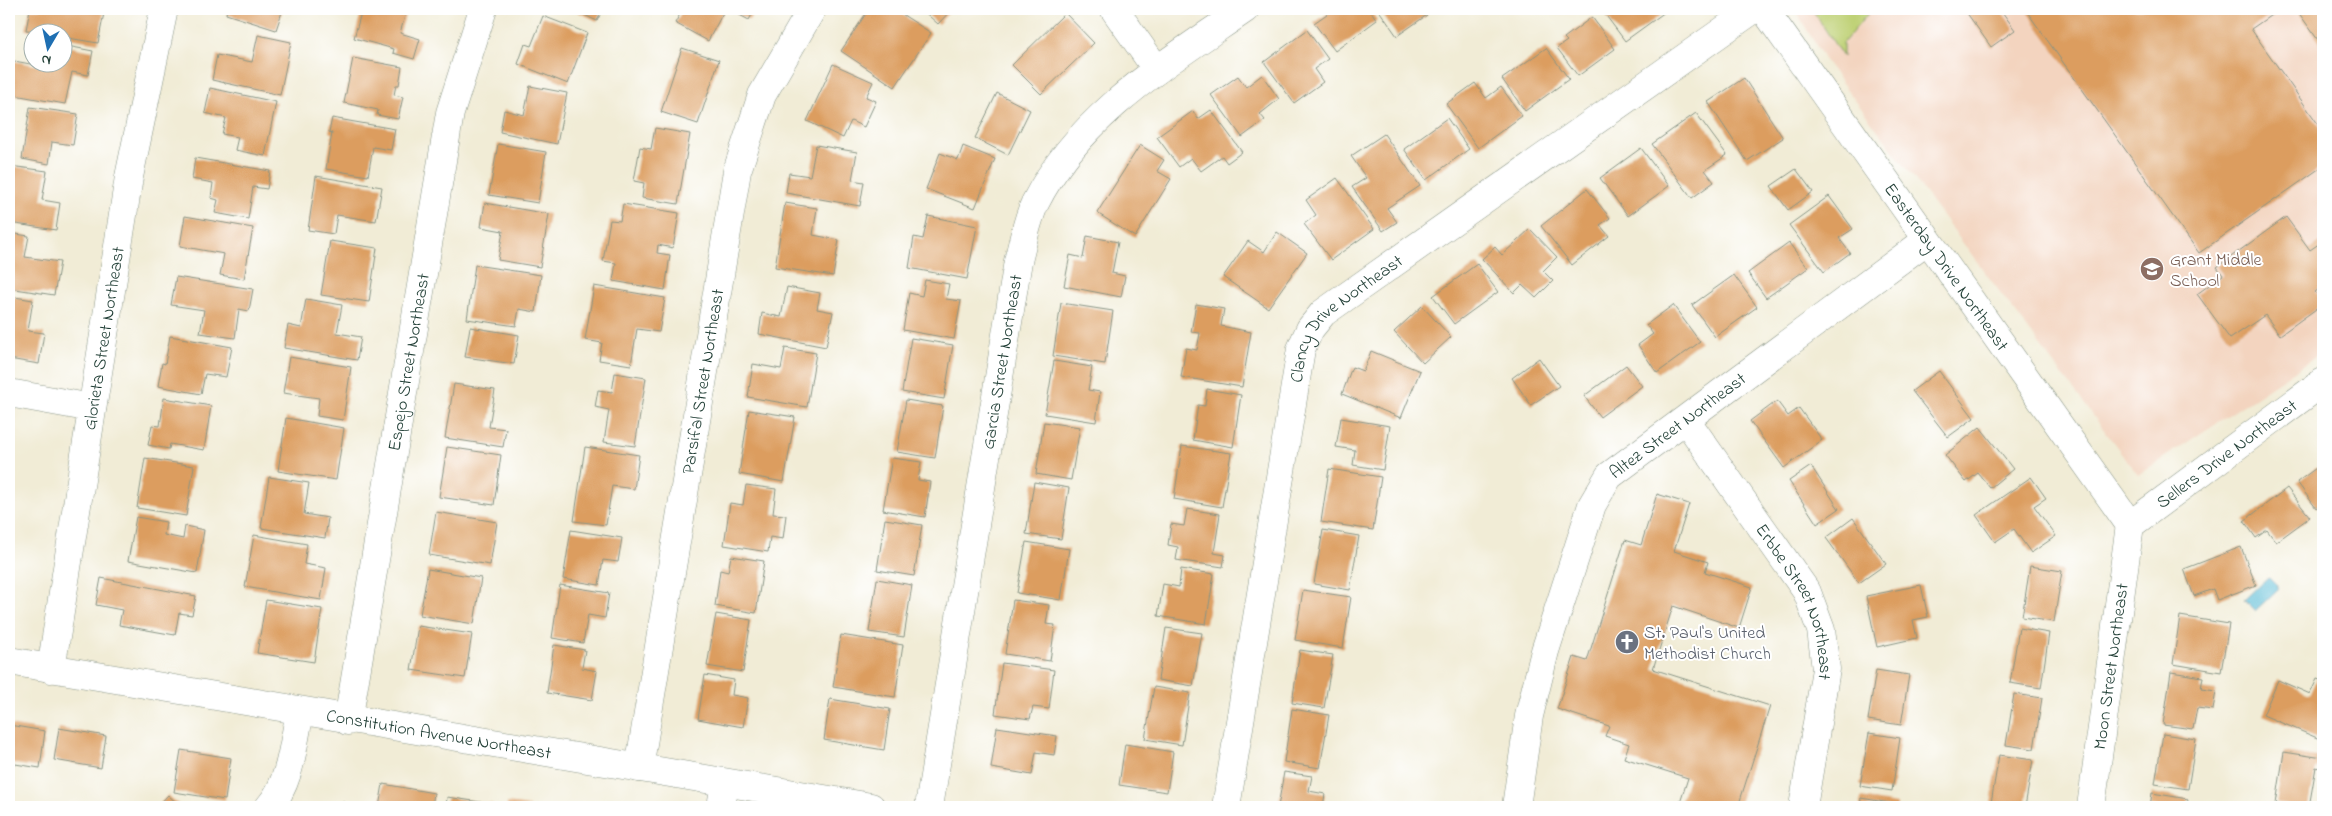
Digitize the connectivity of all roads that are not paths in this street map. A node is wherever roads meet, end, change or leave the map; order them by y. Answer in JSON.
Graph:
{"nodes":[{"id":1,"x":164,"y":9,"type":"edge"},
{"id":2,"x":483,"y":9,"type":"edge"},
{"id":3,"x":812,"y":9,"type":"edge"},
{"id":4,"x":1114,"y":9,"type":"edge"},
{"id":5,"x":1245,"y":9,"type":"edge"},
{"id":6,"x":1754,"y":9,"type":"edge"},
{"id":7,"x":1764,"y":9,"type":"edge"},
{"id":8,"x":1157,"y":70,"type":"junction"},
{"id":9,"x":1927,"y":240,"type":"junction"},
{"id":10,"x":2323,"y":382,"type":"edge"},
{"id":11,"x":9,"y":393,"type":"edge"},
{"id":12,"x":92,"y":408,"type":"junction"},
{"id":13,"x":1686,"y":420,"type":"junction"},
{"id":14,"x":2130,"y":525,"type":"junction"},
{"id":15,"x":9,"y":662,"type":"edge"},
{"id":16,"x":51,"y":669,"type":"junction"},
{"id":17,"x":300,"y":712,"type":"junction"},
{"id":18,"x":348,"y":721,"type":"junction"},
{"id":19,"x":639,"y":768,"type":"junction"},
{"id":20,"x":723,"y":795,"type":"edge"},
{"id":21,"x":269,"y":807,"type":"edge"},
{"id":22,"x":870,"y":807,"type":"edge"},
{"id":23,"x":929,"y":807,"type":"edge"},
{"id":24,"x":1226,"y":807,"type":"edge"},
{"id":25,"x":1516,"y":807,"type":"edge"},
{"id":26,"x":1802,"y":807,"type":"edge"},
{"id":27,"x":2091,"y":807,"type":"edge"}],
"edges":[{"from":1,"to":12,"type":"street","name":"Glorieta Street Northeast"},
{"from":2,"to":18,"type":"street","name":"Espejo Street Northeast"},
{"from":3,"to":19,"type":"street","name":"Parsifal Street Northeast"},
{"from":4,"to":8,"type":"street"},
{"from":5,"to":8,"type":"street","name":"Garcia Street Northeast"},
{"from":6,"to":24,"type":"street","name":"Clancy Drive Northeast"},
{"from":7,"to":9,"type":"street","name":"Easterday Drive Northeast"},
{"from":8,"to":23,"type":"street","name":"Garcia Street Northeast"},
{"from":9,"to":13,"type":"street","name":"Altez Street Northeast"},
{"from":9,"to":14,"type":"street","name":"Easterday Drive Northeast"},
{"from":10,"to":14,"type":"street","name":"Sellers Drive Northeast"},
{"from":11,"to":12,"type":"street"},
{"from":12,"to":16,"type":"street","name":"Glorieta Street Northeast"},
{"from":13,"to":25,"type":"street","name":"Altez Street Northeast"},
{"from":13,"to":26,"type":"street","name":"Erbbe Street Northeast"},
{"from":14,"to":27,"type":"street","name":"Moon Street Northeast"},
{"from":15,"to":16,"type":"street","name":"Constitution Avenue Northeast"},
{"from":16,"to":17,"type":"street","name":"Constitution Avenue Northeast"},
{"from":17,"to":18,"type":"street","name":"Constitution Avenue Northeast"},
{"from":17,"to":21,"type":"street"},
{"from":18,"to":19,"type":"street","name":"Constitution Avenue Northeast"},
{"from":19,"to":20,"type":"street","name":"Constitution Avenue Northeast"},
{"from":20,"to":22,"type":"street","name":"Constitution Avenue Northeast"}]}
